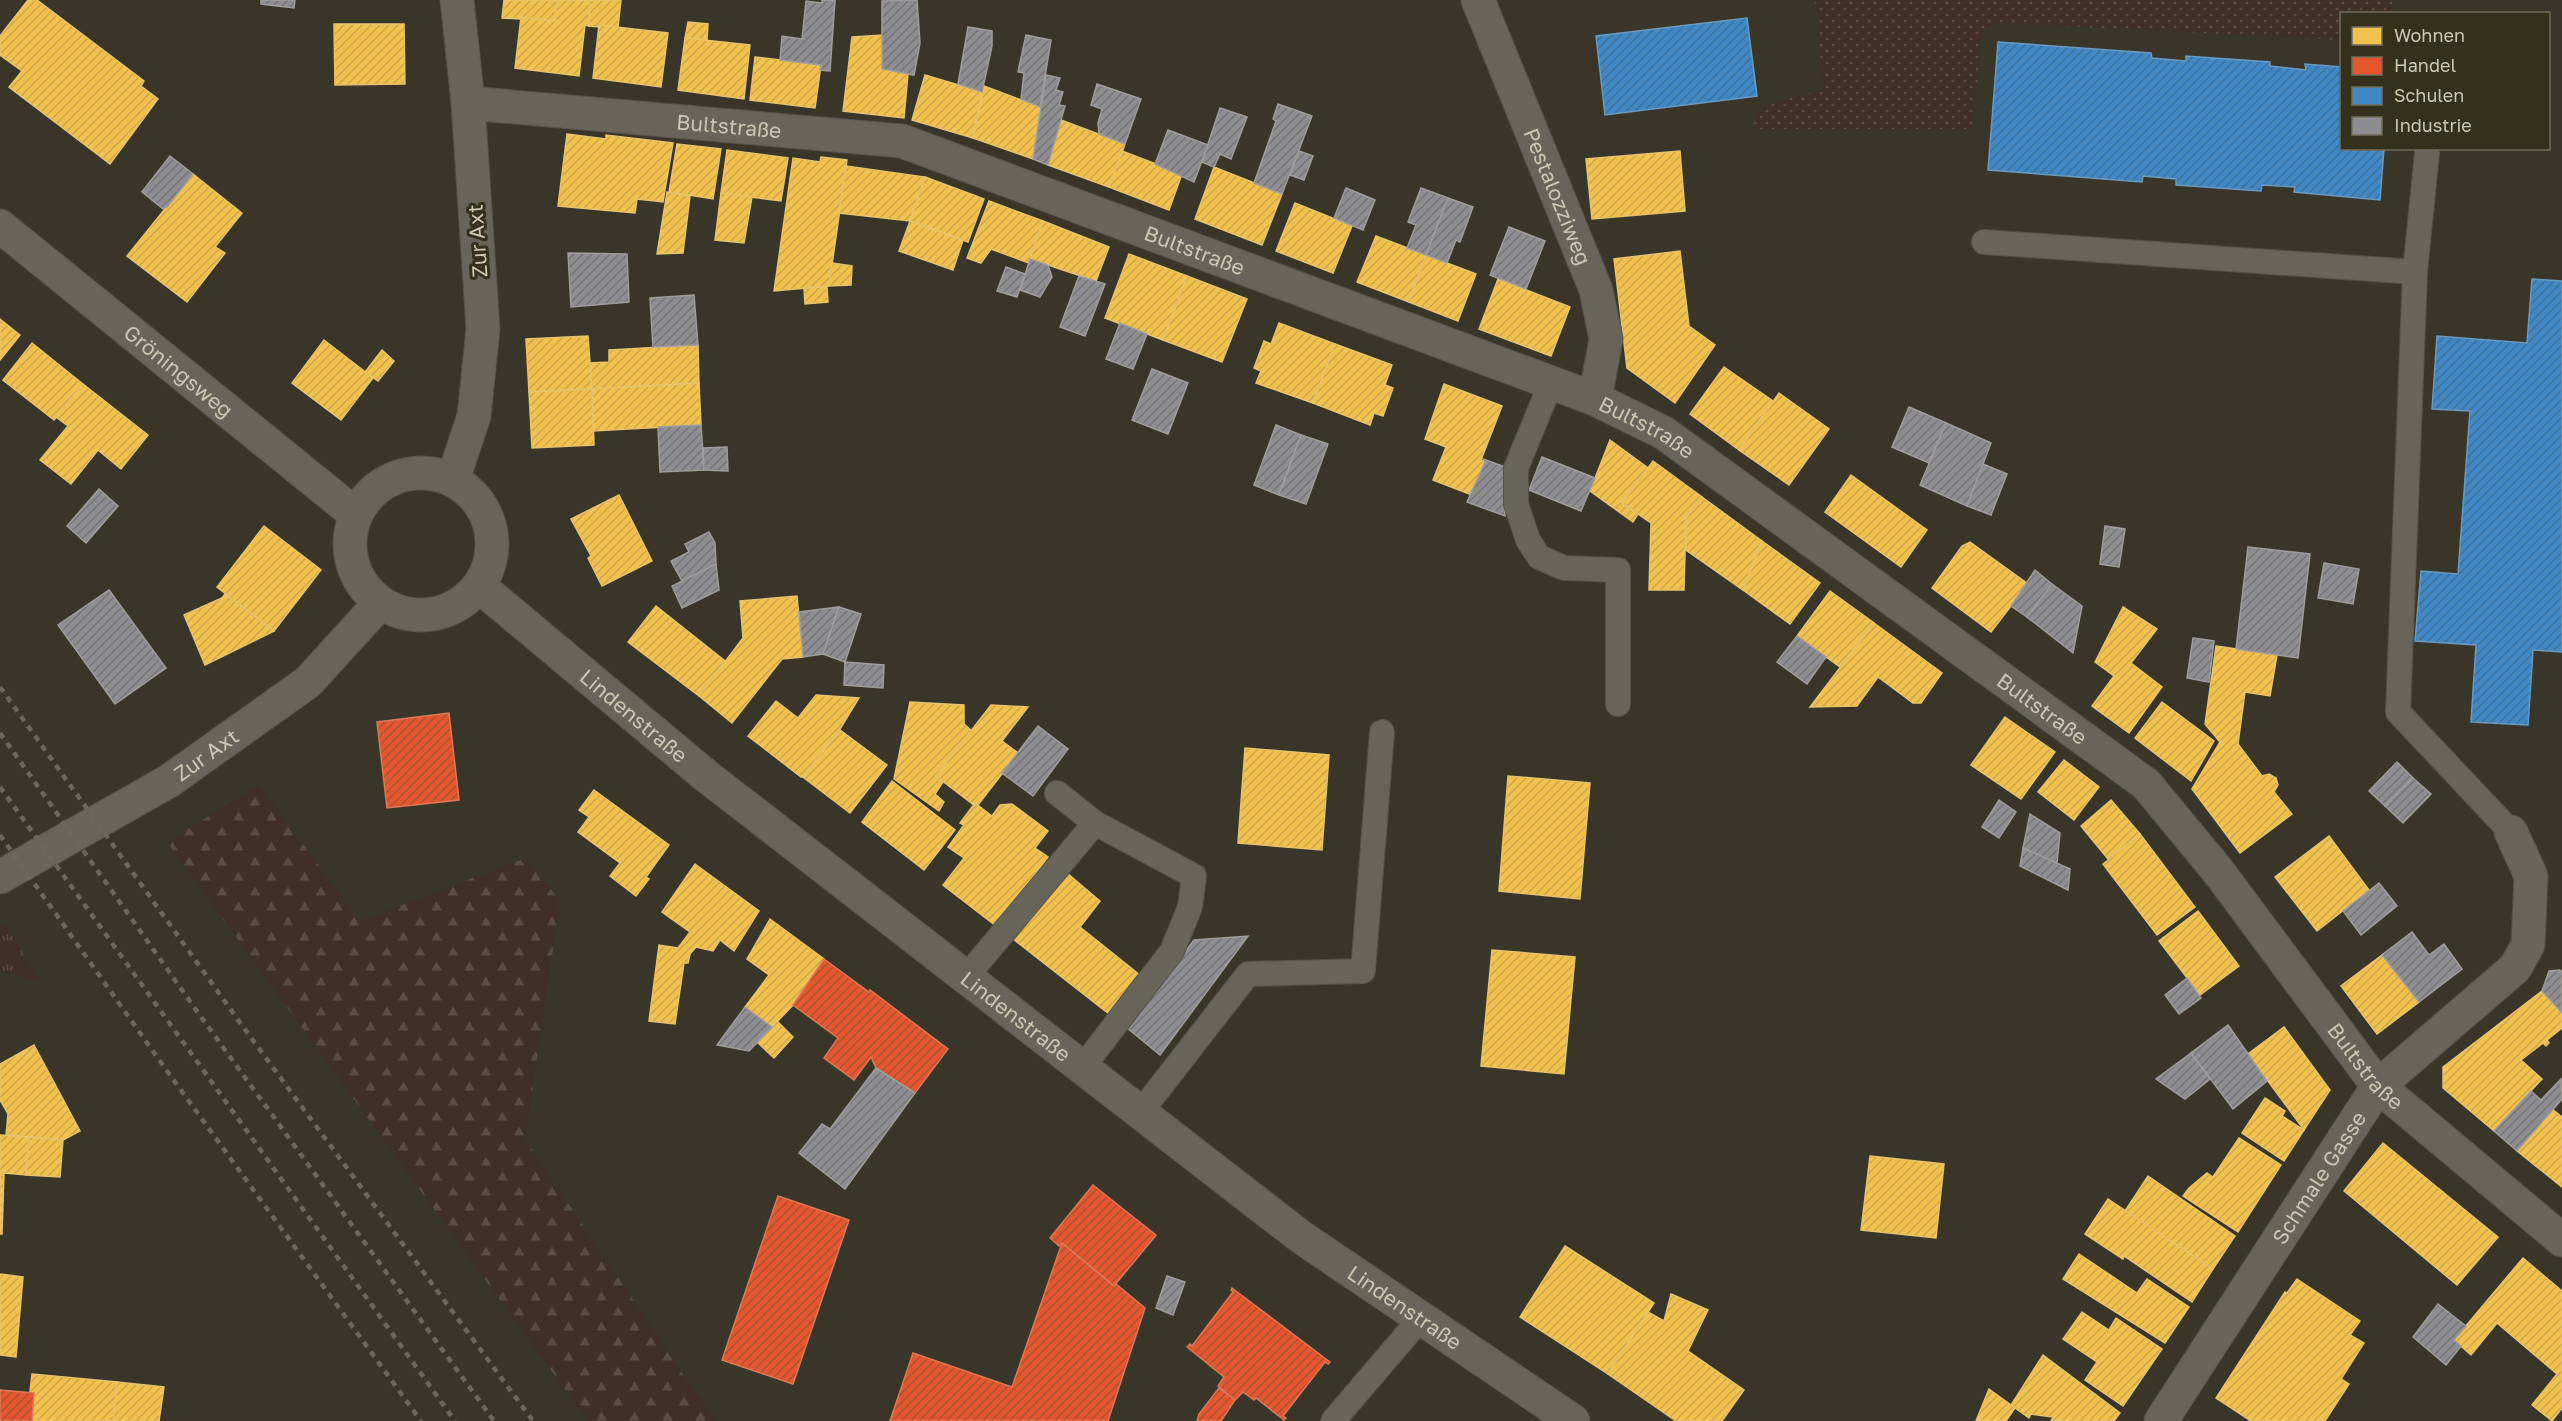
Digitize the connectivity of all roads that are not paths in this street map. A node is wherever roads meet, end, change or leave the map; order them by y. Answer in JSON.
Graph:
{"nodes":[{"id":1,"x":458,"y":0,"type":"edge"},
{"id":2,"x":1478,"y":0,"type":"edge"},
{"id":3,"x":468,"y":103,"type":"junction"},
{"id":4,"x":2427,"y":153,"type":"dead end"},
{"id":5,"x":0,"y":226,"type":"edge"},
{"id":6,"x":1984,"y":242,"type":"dead end"},
{"id":7,"x":2415,"y":272,"type":"junction"},
{"id":8,"x":1551,"y":383,"type":"junction"},
{"id":9,"x":1595,"y":399,"type":"junction"},
{"id":10,"x":453,"y":479,"type":"junction"},
{"id":11,"x":355,"y":514,"type":"junction"},
{"id":12,"x":479,"y":586,"type":"junction"},
{"id":13,"x":380,"y":603,"type":"junction"},
{"id":14,"x":1618,"y":704,"type":"dead end"},
{"id":15,"x":1382,"y":732,"type":"dead end"},
{"id":16,"x":1057,"y":793,"type":"dead end"},
{"id":17,"x":1095,"y":823,"type":"junction"},
{"id":18,"x":2511,"y":832,"type":"joint"},
{"id":19,"x":3,"y":874,"type":"edge"},
{"id":20,"x":966,"y":976,"type":"junction"},
{"id":21,"x":1082,"y":1068,"type":"junction"},
{"id":22,"x":2378,"y":1086,"type":"junction"},
{"id":23,"x":1140,"y":1113,"type":"junction"},
{"id":24,"x":2562,"y":1240,"type":"edge"},
{"id":25,"x":1421,"y":1318,"type":"junction"},
{"id":26,"x":1338,"y":1419,"type":"edge"},
{"id":27,"x":1573,"y":1421,"type":"edge"},
{"id":28,"x":2161,"y":1421,"type":"edge"}],
"edges":[{"from":1,"to":3,"type":"street","name":"Zur Axt"},
{"from":2,"to":9,"type":"street","name":"Pestalozziweg"},
{"from":3,"to":8,"type":"street","name":"Bultstraße"},
{"from":3,"to":10,"type":"street","name":"Zur Axt"},
{"from":4,"to":7,"type":"lane"},
{"from":5,"to":11,"type":"street","name":"Gröningsweg"},
{"from":6,"to":7,"type":"lane"},
{"from":7,"to":18,"type":"lane"},
{"from":8,"to":9,"type":"street","name":"Bultstraße"},
{"from":8,"to":14,"type":"lane"},
{"from":9,"to":22,"type":"street","name":"Bultstraße"},
{"from":10,"to":11,"type":"street"},
{"from":10,"to":12,"type":"street"},
{"from":11,"to":13,"type":"street"},
{"from":12,"to":13,"type":"street"},
{"from":12,"to":20,"type":"street","name":"Lindenstraße"},
{"from":13,"to":19,"type":"street","name":"Zur Axt"},
{"from":15,"to":23,"type":"lane"},
{"from":16,"to":17,"type":"lane"},
{"from":17,"to":20,"type":"lane"},
{"from":17,"to":21,"type":"lane"},
{"from":18,"to":22,"type":"street","name":"Schmale Gasse"},
{"from":20,"to":21,"type":"street","name":"Lindenstraße"},
{"from":21,"to":23,"type":"street","name":"Lindenstraße"},
{"from":22,"to":24,"type":"street","name":"Bultstraße"},
{"from":22,"to":28,"type":"street","name":"Schmale Gasse"},
{"from":23,"to":25,"type":"street","name":"Lindenstraße"},
{"from":25,"to":26,"type":"lane"},
{"from":25,"to":27,"type":"street","name":"Lindenstraße"}]}
